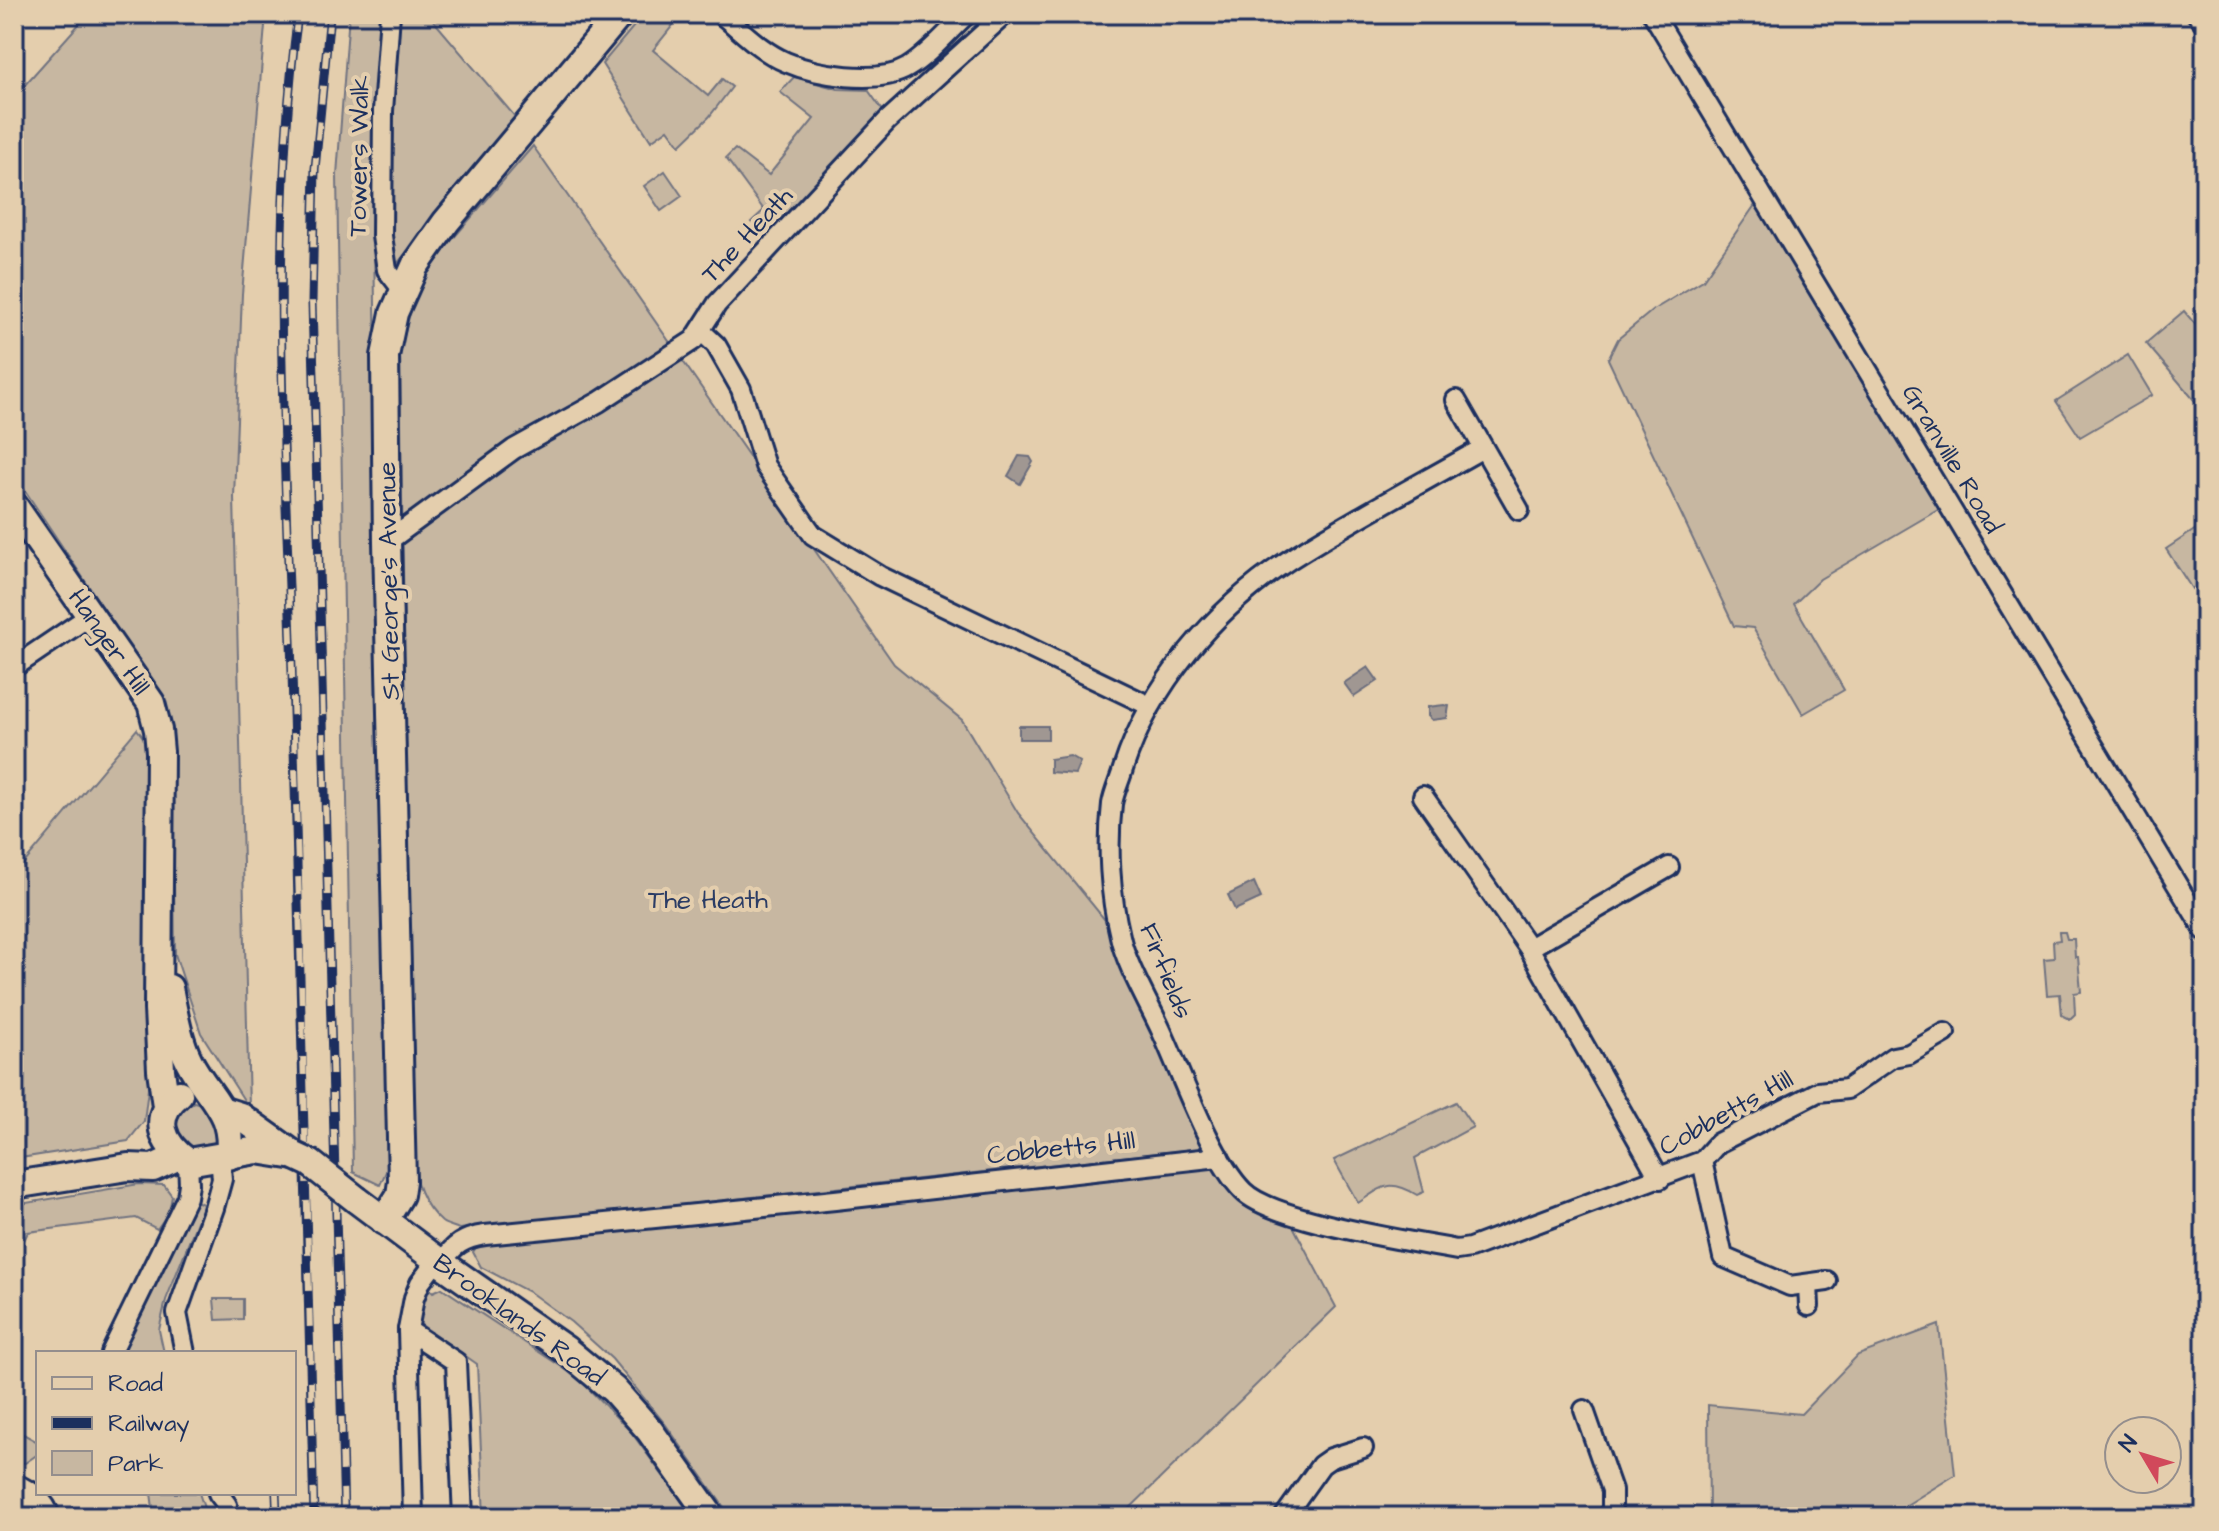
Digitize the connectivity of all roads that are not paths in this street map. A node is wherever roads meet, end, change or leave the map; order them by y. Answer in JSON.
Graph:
{"nodes":[{"id":1,"x":390,"y":14,"type":"edge"},
{"id":2,"x":620,"y":14,"type":"edge"},
{"id":3,"x":721,"y":14,"type":"edge"},
{"id":4,"x":967,"y":14,"type":"edge"},
{"id":5,"x":1005,"y":14,"type":"edge"},
{"id":6,"x":1653,"y":14,"type":"edge"},
{"id":7,"x":2197,"y":14,"type":"edge"},
{"id":8,"x":2205,"y":24,"type":"edge"},
{"id":9,"x":404,"y":292,"type":"junction"},
{"id":10,"x":702,"y":332,"type":"junction"},
{"id":11,"x":1456,"y":400,"type":"dead end"},
{"id":12,"x":1483,"y":448,"type":"junction"},
{"id":13,"x":14,"y":506,"type":"edge"},
{"id":14,"x":1519,"y":510,"type":"dead end"},
{"id":15,"x":387,"y":542,"type":"junction"},
{"id":16,"x":91,"y":615,"type":"junction"},
{"id":17,"x":14,"y":667,"type":"edge"},
{"id":18,"x":1150,"y":706,"type":"junction"},
{"id":19,"x":1423,"y":796,"type":"dead end"},
{"id":20,"x":1669,"y":867,"type":"dead end"},
{"id":21,"x":2205,"y":931,"type":"edge"},
{"id":22,"x":159,"y":938,"type":"junction"},
{"id":23,"x":1529,"y":948,"type":"junction"},
{"id":24,"x":1945,"y":1033,"type":"dead end"},
{"id":25,"x":205,"y":1089,"type":"junction"},
{"id":26,"x":166,"y":1106,"type":"junction"},
{"id":27,"x":224,"y":1111,"type":"junction"},
{"id":28,"x":164,"y":1134,"type":"junction"},
{"id":29,"x":225,"y":1156,"type":"junction"},
{"id":30,"x":295,"y":1156,"type":"junction"},
{"id":31,"x":1219,"y":1157,"type":"junction"},
{"id":32,"x":184,"y":1159,"type":"junction"},
{"id":33,"x":1702,"y":1161,"type":"junction"},
{"id":34,"x":128,"y":1167,"type":"junction"},
{"id":35,"x":1660,"y":1179,"type":"junction"},
{"id":36,"x":14,"y":1185,"type":"edge"},
{"id":37,"x":384,"y":1221,"type":"junction"},
{"id":38,"x":439,"y":1261,"type":"junction"},
{"id":39,"x":1827,"y":1281,"type":"dead end"},
{"id":40,"x":1808,"y":1284,"type":"junction"},
{"id":41,"x":1809,"y":1306,"type":"dead end"},
{"id":42,"x":408,"y":1330,"type":"junction"},
{"id":43,"x":112,"y":1351,"type":"edge"},
{"id":44,"x":185,"y":1351,"type":"edge"},
{"id":45,"x":1584,"y":1410,"type":"dead end"},
{"id":46,"x":1363,"y":1448,"type":"dead end"},
{"id":47,"x":27,"y":1485,"type":"edge"},
{"id":48,"x":25,"y":1517,"type":"edge"},
{"id":49,"x":50,"y":1517,"type":"edge"},
{"id":50,"x":413,"y":1517,"type":"edge"},
{"id":51,"x":463,"y":1517,"type":"edge"},
{"id":52,"x":711,"y":1517,"type":"edge"},
{"id":53,"x":1284,"y":1517,"type":"edge"},
{"id":54,"x":1612,"y":1517,"type":"edge"}],
"edges":[{"from":1,"to":9,"type":"street","name":"Towers Walk"},
{"from":2,"to":9,"type":"main road","name":"St George’s Avenue"},
{"from":3,"to":4,"type":"street"},
{"from":5,"to":10,"type":"street","name":"The Heath"},
{"from":6,"to":21,"type":"street","name":"Granville Road"},
{"from":7,"to":8,"type":"street"},
{"from":9,"to":15,"type":"main road","name":"St George’s Avenue"},
{"from":10,"to":15,"type":"street","name":"The Heath"},
{"from":10,"to":18,"type":"street"},
{"from":11,"to":12,"type":"street"},
{"from":12,"to":14,"type":"street"},
{"from":12,"to":18,"type":"street","name":"Firfields"},
{"from":13,"to":16,"type":"main road","name":"Hanger Hill"},
{"from":15,"to":37,"type":"main road","name":"St George’s Avenue"},
{"from":16,"to":17,"type":"street"},
{"from":16,"to":22,"type":"main road","name":"Hanger Hill"},
{"from":18,"to":31,"type":"street","name":"Firfields"},
{"from":19,"to":23,"type":"street","name":"Cobbetts Hill"},
{"from":20,"to":23,"type":"street"},
{"from":22,"to":25,"type":"main road","name":"Hanger Hill"},
{"from":22,"to":26,"type":"main road","name":"Hanger Hill"},
{"from":23,"to":35,"type":"street","name":"Cobbetts Hill"},
{"from":24,"to":33,"type":"street","name":"Cobbetts Hill"},
{"from":25,"to":26,"type":"main road"},
{"from":25,"to":27,"type":"main road"},
{"from":26,"to":28,"type":"main road"},
{"from":27,"to":29,"type":"main road"},
{"from":27,"to":30,"type":"main road","name":"Brooklands Road"},
{"from":28,"to":32,"type":"main road"},
{"from":28,"to":34,"type":"main road"},
{"from":29,"to":30,"type":"main road"},
{"from":29,"to":32,"type":"main road"},
{"from":29,"to":44,"type":"street"},
{"from":30,"to":37,"type":"main road","name":"Brooklands Road","bridge":true},
{"from":31,"to":35,"type":"street","name":"Cobbetts Hill"},
{"from":31,"to":38,"type":"street","name":"Cobbetts Hill"},
{"from":32,"to":34,"type":"main road"},
{"from":32,"to":43,"type":"street"},
{"from":33,"to":35,"type":"street","name":"Cobbetts Hill"},
{"from":33,"to":40,"type":"street"},
{"from":34,"to":36,"type":"main road"},
{"from":37,"to":38,"type":"main road","name":"Brooklands Road"},
{"from":38,"to":42,"type":"street","name":"Cobbetts Hill"},
{"from":38,"to":52,"type":"main road","name":"Brooklands Road"},
{"from":39,"to":40,"type":"street"},
{"from":40,"to":41,"type":"street"},
{"from":42,"to":50,"type":"street","name":"Cobbetts Hill"},
{"from":42,"to":51,"type":"street"},
{"from":45,"to":54,"type":"street"},
{"from":46,"to":53,"type":"street"},
{"from":47,"to":48,"type":"street"},
{"from":47,"to":49,"type":"street"}]}
